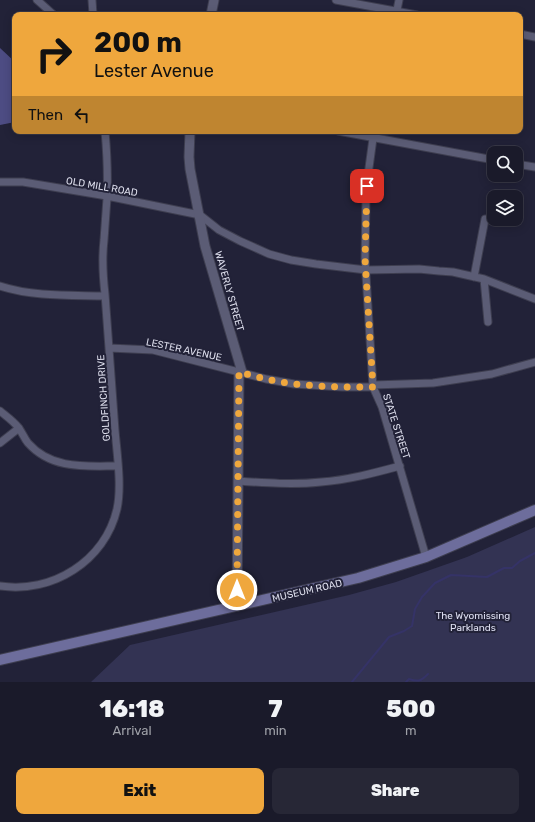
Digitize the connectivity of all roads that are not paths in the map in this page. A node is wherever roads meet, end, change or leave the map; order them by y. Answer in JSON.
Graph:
{"nodes":[{"id":1,"x":37,"y":0,"type":"edge"},
{"id":2,"x":92,"y":0,"type":"edge"},
{"id":3,"x":214,"y":0,"type":"edge"},
{"id":4,"x":336,"y":0,"type":"edge"},
{"id":5,"x":399,"y":0,"type":"edge"},
{"id":6,"x":51,"y":12,"type":"edge"},
{"id":7,"x":93,"y":12,"type":"edge"},
{"id":8,"x":212,"y":12,"type":"edge"},
{"id":9,"x":391,"y":12,"type":"edge"},
{"id":10,"x":396,"y":12,"type":"edge"},
{"id":11,"x":523,"y":35,"type":"edge"},
{"id":12,"x":535,"y":37,"type":"edge"},
{"id":13,"x":105,"y":134,"type":"edge"},
{"id":14,"x":190,"y":134,"type":"edge"},
{"id":15,"x":374,"y":134,"type":"edge"},
{"id":16,"x":487,"y":158,"type":"edge"},
{"id":17,"x":523,"y":165,"type":"edge"},
{"id":18,"x":535,"y":167,"type":"edge"},
{"id":19,"x":0,"y":182,"type":"edge"},
{"id":20,"x":107,"y":196,"type":"junction"},
{"id":21,"x":200,"y":214,"type":"junction"},
{"id":22,"x":485,"y":219,"type":"dead end"},
{"id":23,"x":366,"y":270,"type":"junction"},
{"id":24,"x":474,"y":277,"type":"junction"},
{"id":25,"x":484,"y":279,"type":"junction"},
{"id":26,"x":0,"y":286,"type":"edge"},
{"id":27,"x":105,"y":296,"type":"junction"},
{"id":28,"x":535,"y":299,"type":"edge"},
{"id":29,"x":488,"y":322,"type":"dead end"},
{"id":30,"x":109,"y":348,"type":"junction"},
{"id":31,"x":535,"y":362,"type":"edge"},
{"id":32,"x":241,"y":372,"type":"junction"},
{"id":33,"x":373,"y":386,"type":"junction"},
{"id":34,"x":0,"y":410,"type":"edge"},
{"id":35,"x":19,"y":428,"type":"junction"},
{"id":36,"x":0,"y":443,"type":"edge"},
{"id":37,"x":118,"y":466,"type":"junction"},
{"id":38,"x":400,"y":466,"type":"junction"},
{"id":39,"x":238,"y":481,"type":"junction"},
{"id":40,"x":535,"y":510,"type":"edge"},
{"id":41,"x":426,"y":557,"type":"junction"},
{"id":42,"x":0,"y":586,"type":"edge"},
{"id":43,"x":237,"y":606,"type":"junction"},
{"id":44,"x":0,"y":660,"type":"edge"}],
"edges":[{"from":1,"to":6,"type":"street"},
{"from":2,"to":7,"type":"street"},
{"from":3,"to":8,"type":"street"},
{"from":4,"to":9,"type":"street"},
{"from":5,"to":10,"type":"street"},
{"from":11,"to":12,"type":"street"},
{"from":13,"to":20,"type":"street","name":"GOLDFINCH DRIVE"},
{"from":14,"to":21,"type":"street","name":"WAVERLY STREET"},
{"from":15,"to":16,"type":"street"},
{"from":15,"to":23,"type":"street","name":"STATE STREET"},
{"from":17,"to":18,"type":"street"},
{"from":19,"to":20,"type":"street","name":"OLD MILL ROAD"},
{"from":20,"to":21,"type":"street","name":"OLD MILL ROAD"},
{"from":20,"to":27,"type":"street","name":"GOLDFINCH DRIVE"},
{"from":21,"to":23,"type":"street"},
{"from":21,"to":32,"type":"street","name":"WAVERLY STREET"},
{"from":22,"to":24,"type":"street"},
{"from":23,"to":24,"type":"street"},
{"from":23,"to":33,"type":"street","name":"STATE STREET"},
{"from":24,"to":25,"type":"street"},
{"from":25,"to":28,"type":"street"},
{"from":25,"to":29,"type":"street"},
{"from":26,"to":27,"type":"street"},
{"from":27,"to":30,"type":"street","name":"GOLDFINCH DRIVE"},
{"from":30,"to":32,"type":"street","name":"LESTER AVENUE"},
{"from":30,"to":37,"type":"street","name":"GOLDFINCH DRIVE"},
{"from":31,"to":33,"type":"street","name":"LESTER AVENUE"},
{"from":32,"to":33,"type":"street","name":"LESTER AVENUE"},
{"from":32,"to":39,"type":"street","name":"WAVERLY STREET"},
{"from":33,"to":38,"type":"street","name":"STATE STREET"},
{"from":34,"to":35,"type":"street"},
{"from":35,"to":36,"type":"street"},
{"from":35,"to":37,"type":"street"},
{"from":37,"to":42,"type":"street","name":"GOLDFINCH DRIVE"},
{"from":38,"to":39,"type":"street"},
{"from":38,"to":41,"type":"street","name":"STATE STREET"},
{"from":39,"to":43,"type":"street","name":"WAVERLY STREET"},
{"from":40,"to":41,"type":"main road","name":"MUSEUM ROAD"},
{"from":41,"to":43,"type":"main road","name":"MUSEUM ROAD"},
{"from":43,"to":44,"type":"main road","name":"MUSEUM ROAD"}]}
